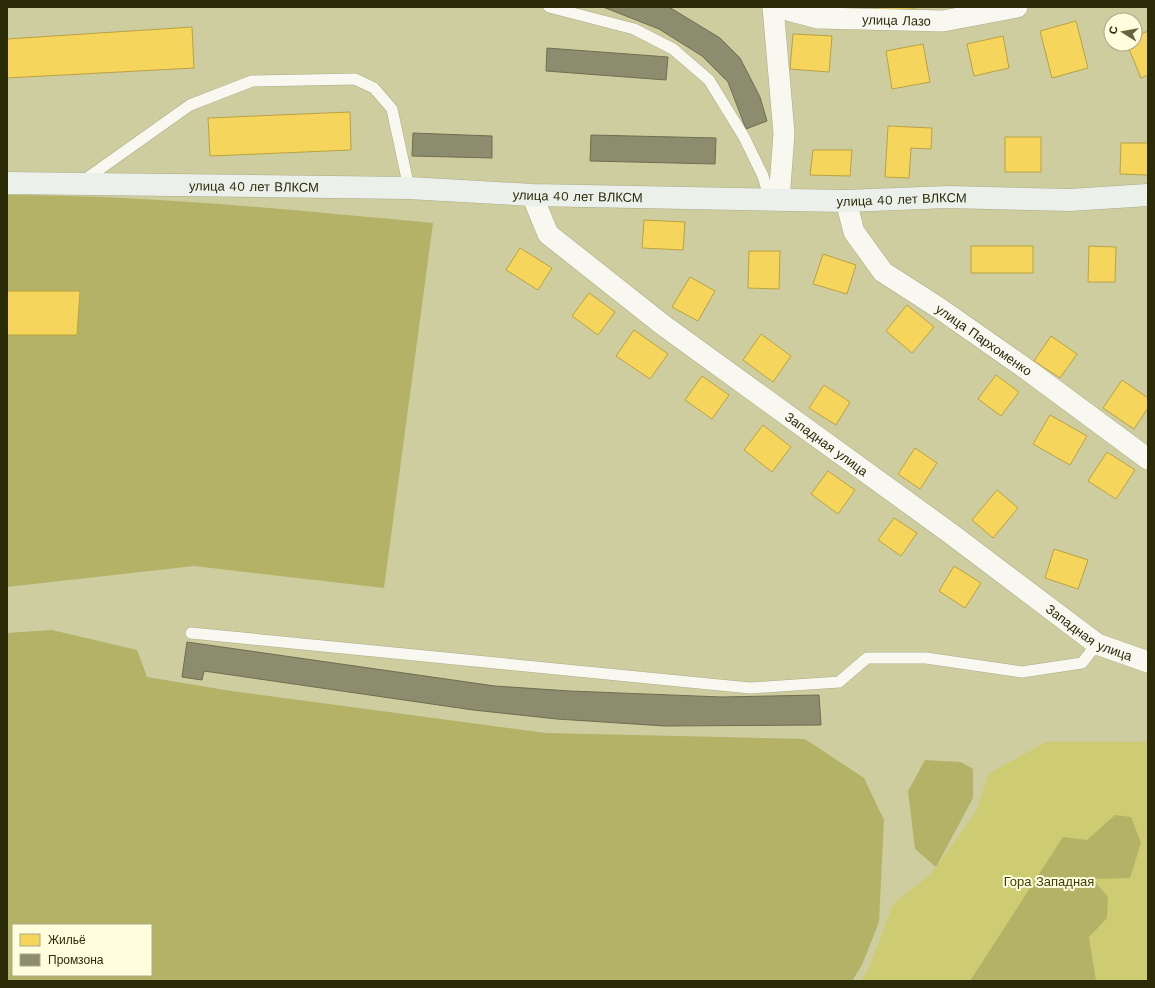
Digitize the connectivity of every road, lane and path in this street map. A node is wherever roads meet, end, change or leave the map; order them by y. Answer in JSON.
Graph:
{"nodes":[{"id":1,"x":549,"y":7,"type":"edge"},
{"id":2,"x":773,"y":7,"type":"edge"},
{"id":3,"x":776,"y":7,"type":"edge"},
{"id":4,"x":1017,"y":7,"type":"edge"},
{"id":5,"x":7,"y":183,"type":"edge"},
{"id":6,"x":79,"y":184,"type":"junction"},
{"id":7,"x":410,"y":188,"type":"junction"},
{"id":8,"x":532,"y":195,"type":"junction"},
{"id":9,"x":1148,"y":195,"type":"edge"},
{"id":10,"x":775,"y":200,"type":"junction"},
{"id":11,"x":846,"y":201,"type":"junction"},
{"id":12,"x":1148,"y":458,"type":"edge"},
{"id":13,"x":191,"y":633,"type":"dead end"},
{"id":14,"x":1097,"y":644,"type":"junction"},
{"id":15,"x":1148,"y":662,"type":"edge"}],
"edges":[{"from":1,"to":10,"type":"lane"},
{"from":2,"to":10,"type":"street"},
{"from":3,"to":4,"type":"street","name":"улица Лазо"},
{"from":5,"to":6,"type":"street","name":"улица 40 лет ВЛКСМ"},
{"from":6,"to":7,"type":"street","name":"улица 40 лет ВЛКСМ"},
{"from":6,"to":7,"type":"lane"},
{"from":7,"to":8,"type":"street","name":"улица 40 лет ВЛКСМ"},
{"from":8,"to":10,"type":"street","name":"улица 40 лет ВЛКСМ"},
{"from":8,"to":14,"type":"street","name":"Западная улица"},
{"from":9,"to":11,"type":"street","name":"улица 40 лет ВЛКСМ"},
{"from":10,"to":11,"type":"street","name":"улица 40 лет ВЛКСМ"},
{"from":11,"to":12,"type":"street","name":"улица Пархоменко"},
{"from":13,"to":14,"type":"lane"},
{"from":14,"to":15,"type":"street","name":"Западная улица"}]}
